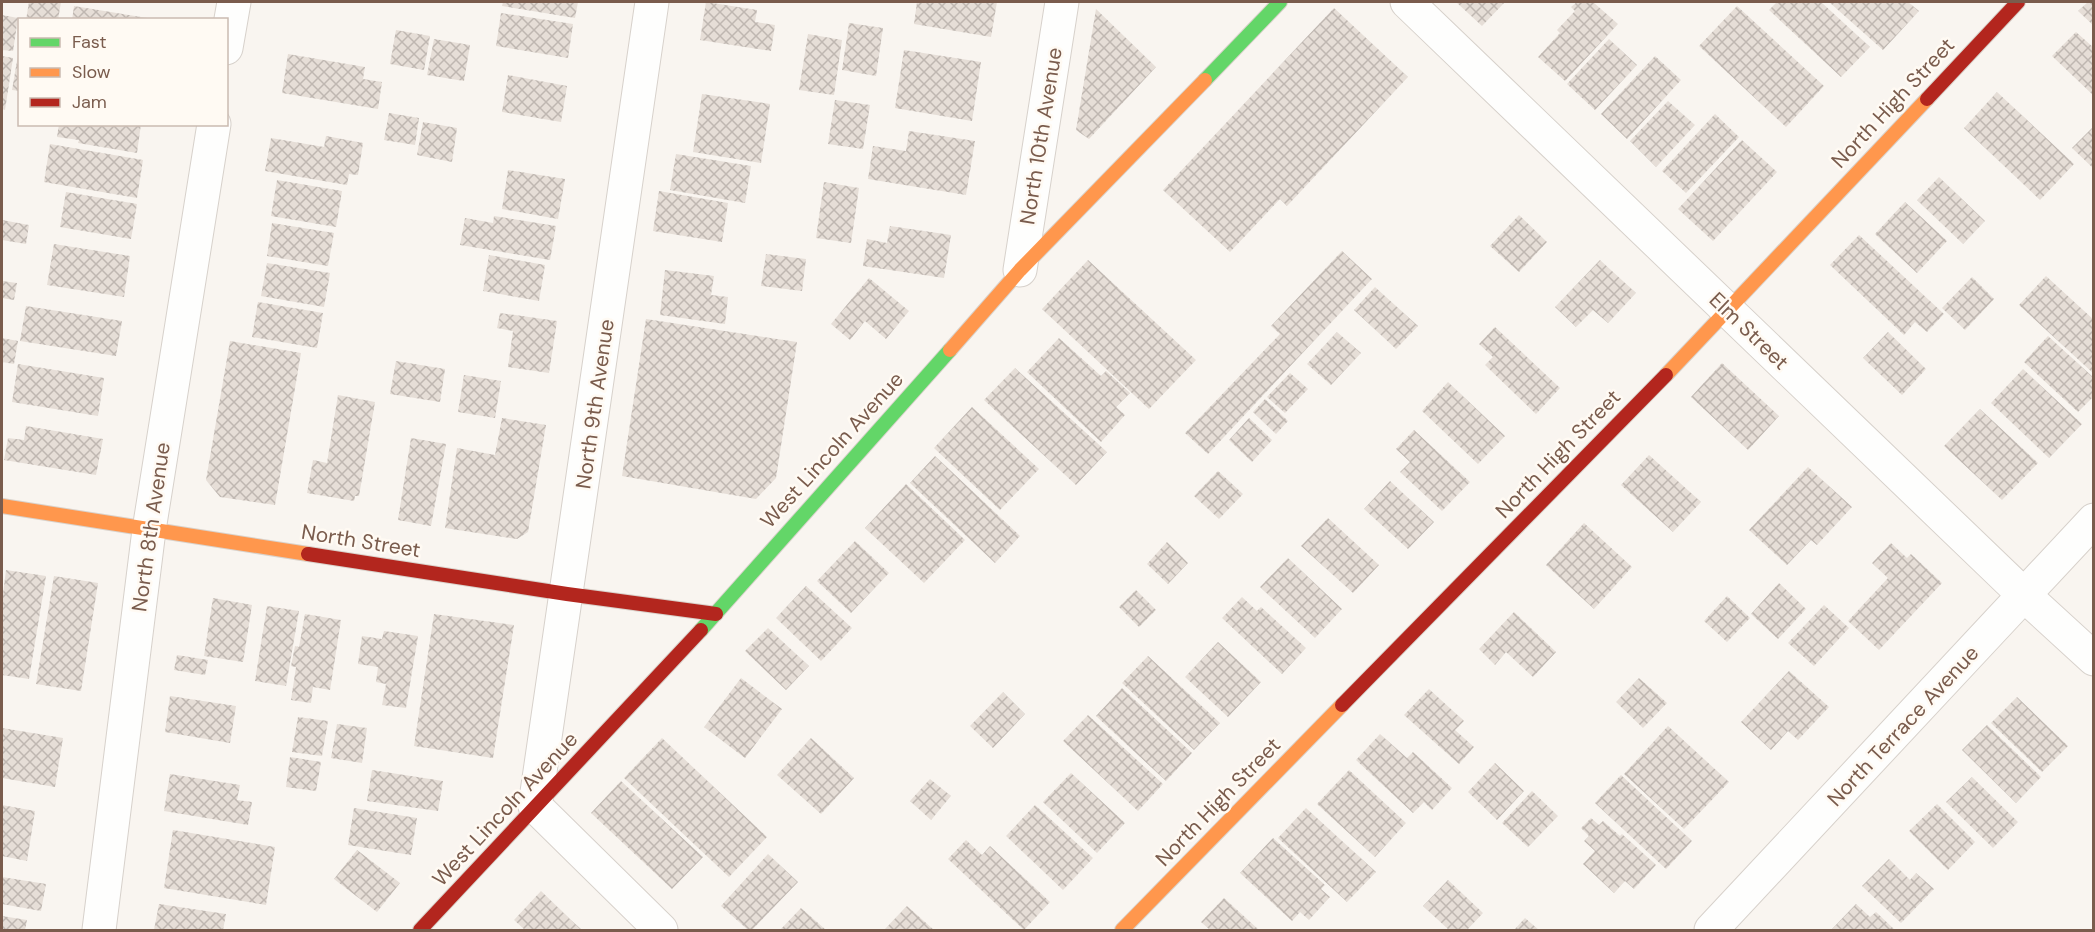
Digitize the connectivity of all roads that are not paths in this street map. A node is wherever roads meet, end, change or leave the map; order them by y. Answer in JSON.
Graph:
{"nodes":[{"id":1,"x":234,"y":2,"type":"edge"},
{"id":2,"x":652,"y":2,"type":"edge"},
{"id":3,"x":1062,"y":2,"type":"edge"},
{"id":4,"x":1280,"y":2,"type":"edge"},
{"id":5,"x":1407,"y":2,"type":"edge"},
{"id":6,"x":2018,"y":2,"type":"edge"},
{"id":7,"x":228,"y":36,"type":"edge"},
{"id":8,"x":214,"y":126,"type":"edge"},
{"id":9,"x":1020,"y":270,"type":"junction"},
{"id":10,"x":1728,"y":311,"type":"junction"},
{"id":11,"x":2,"y":506,"type":"edge"},
{"id":12,"x":2094,"y":520,"type":"edge"},
{"id":13,"x":149,"y":530,"type":"junction"},
{"id":14,"x":567,"y":594,"type":"junction"},
{"id":15,"x":2024,"y":595,"type":"junction"},
{"id":16,"x":716,"y":614,"type":"junction"},
{"id":17,"x":2094,"y":658,"type":"edge"},
{"id":18,"x":535,"y":806,"type":"junction"},
{"id":19,"x":99,"y":930,"type":"edge"},
{"id":20,"x":420,"y":930,"type":"edge"},
{"id":21,"x":661,"y":930,"type":"edge"},
{"id":22,"x":1122,"y":930,"type":"edge"},
{"id":23,"x":1712,"y":930,"type":"edge"}],
"edges":[{"from":1,"to":7,"type":"street"},
{"from":2,"to":14,"type":"street","name":"North 9th Avenue"},
{"from":3,"to":9,"type":"street","name":"North 10th Avenue"},
{"from":4,"to":9,"type":"street","name":"West Lincoln Avenue"},
{"from":5,"to":10,"type":"street","name":"Elm Street"},
{"from":6,"to":10,"type":"street","name":"North High Street"},
{"from":8,"to":13,"type":"street","name":"North 8th Avenue"},
{"from":9,"to":16,"type":"street","name":"West Lincoln Avenue"},
{"from":10,"to":15,"type":"street","name":"Elm Street"},
{"from":10,"to":22,"type":"street","name":"North High Street"},
{"from":11,"to":13,"type":"street","name":"North Street"},
{"from":12,"to":15,"type":"street","name":"North Terrace Avenue"},
{"from":13,"to":14,"type":"street","name":"North Street"},
{"from":13,"to":19,"type":"street","name":"North 8th Avenue"},
{"from":14,"to":16,"type":"street","name":"North Street"},
{"from":14,"to":18,"type":"street","name":"North 9th Avenue"},
{"from":15,"to":17,"type":"street","name":"Elm Street"},
{"from":15,"to":23,"type":"street","name":"North Terrace Avenue"},
{"from":16,"to":18,"type":"street","name":"West Lincoln Avenue"},
{"from":18,"to":20,"type":"street","name":"West Lincoln Avenue"},
{"from":18,"to":21,"type":"street"}]}
